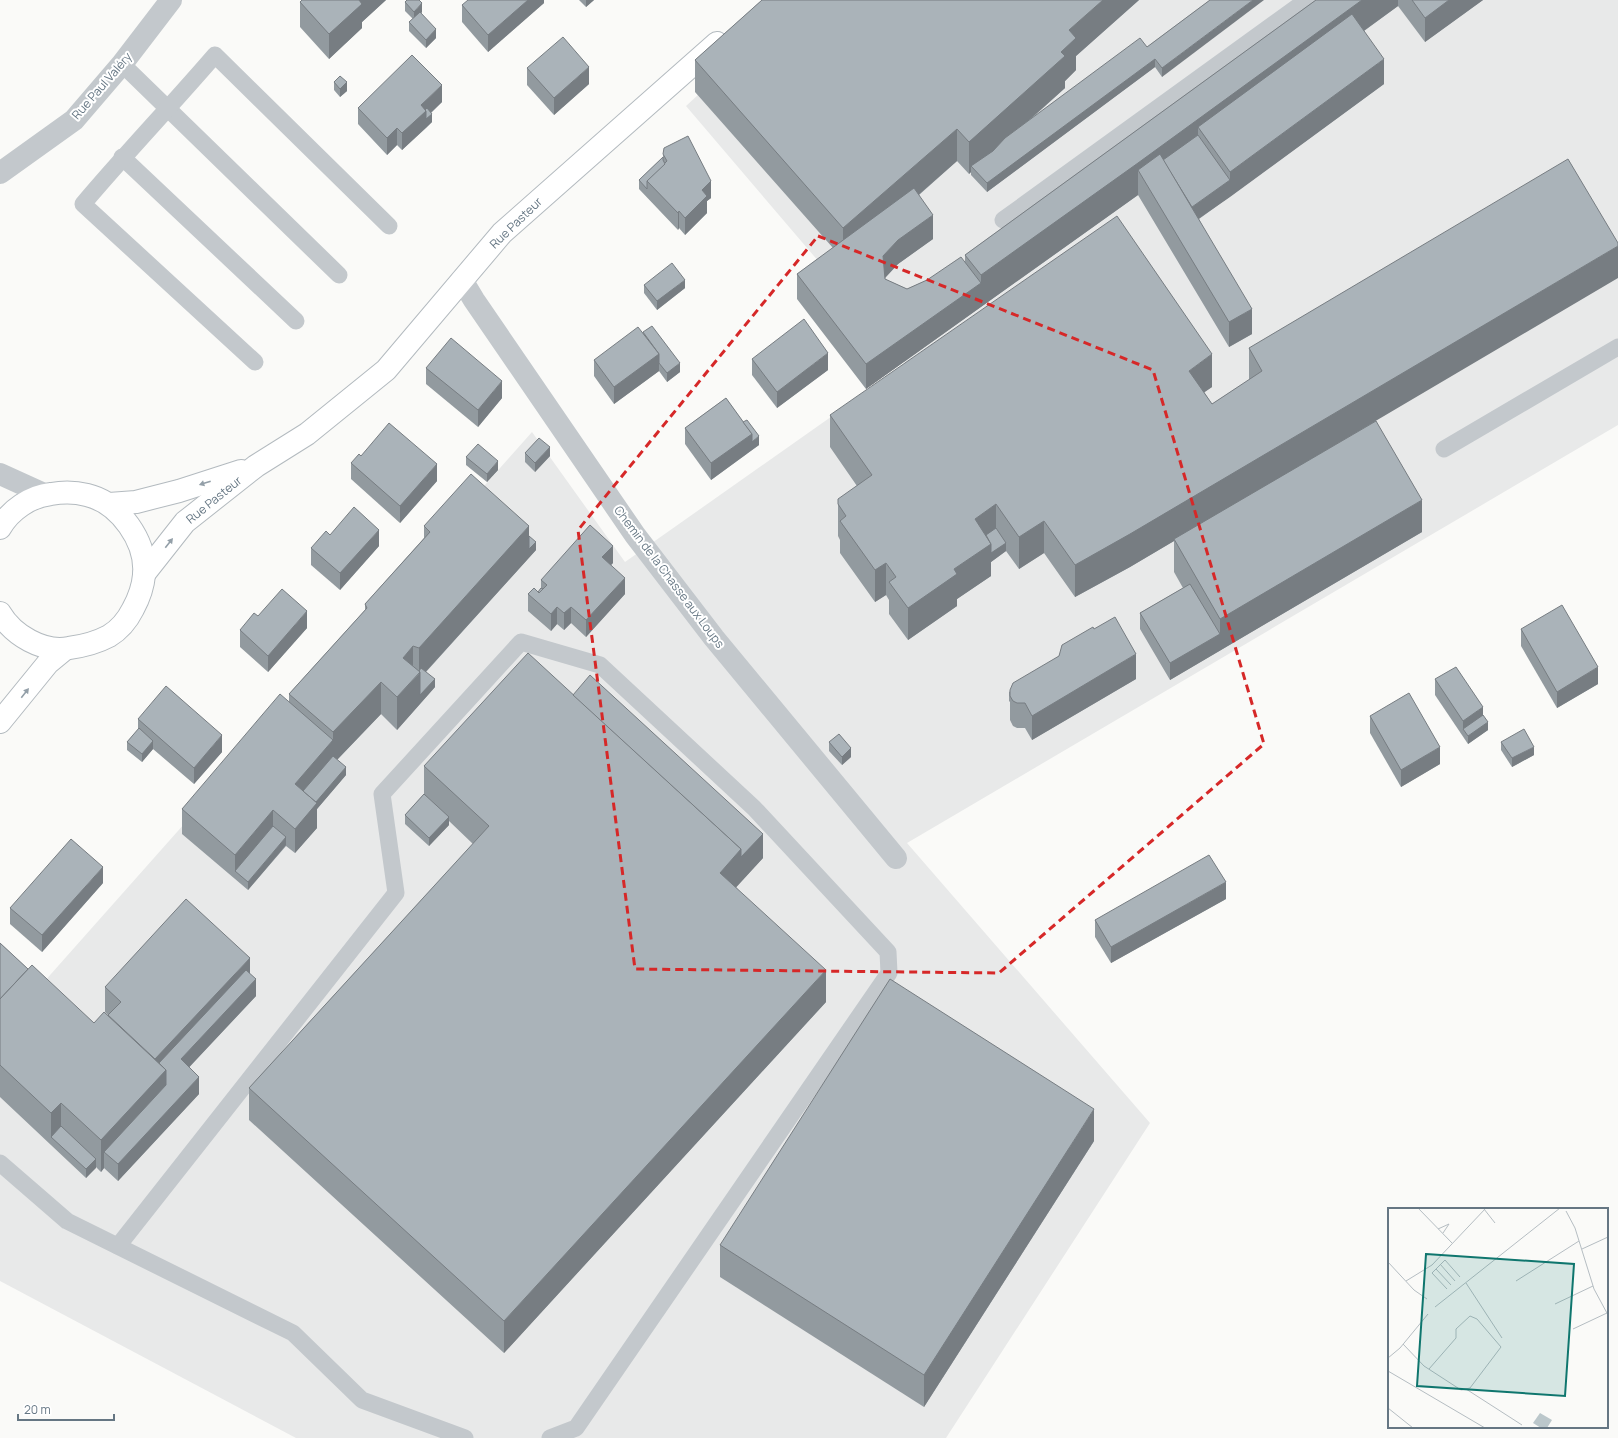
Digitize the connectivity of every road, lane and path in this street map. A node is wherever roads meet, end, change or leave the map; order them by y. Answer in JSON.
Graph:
{"nodes":[{"id":1,"x":171,"y":0,"type":"edge"},
{"id":2,"x":1307,"y":0,"type":"edge"},
{"id":3,"x":730,"y":31,"type":"edge"},
{"id":4,"x":122,"y":64,"type":"junction"},
{"id":5,"x":168,"y":109,"type":"junction"},
{"id":6,"x":122,"y":157,"type":"junction"},
{"id":7,"x":0,"y":173,"type":"edge"},
{"id":8,"x":1003,"y":220,"type":"dead end"},
{"id":9,"x":389,"y":226,"type":"dead end"},
{"id":10,"x":339,"y":276,"type":"dead end"},
{"id":11,"x":462,"y":280,"type":"junction"},
{"id":12,"x":296,"y":321,"type":"dead end"},
{"id":13,"x":1618,"y":347,"type":"edge"},
{"id":14,"x":255,"y":362,"type":"dead end"},
{"id":15,"x":1444,"y":450,"type":"dead end"},
{"id":16,"x":256,"y":466,"type":"junction"},
{"id":17,"x":0,"y":474,"type":"edge"},
{"id":18,"x":44,"y":494,"type":"junction"},
{"id":19,"x":108,"y":504,"type":"junction"},
{"id":20,"x":0,"y":528,"type":"edge"},
{"id":21,"x":144,"y":574,"type":"junction"},
{"id":22,"x":0,"y":613,"type":"edge"},
{"id":23,"x":65,"y":649,"type":"junction"},
{"id":24,"x":0,"y":722,"type":"edge"},
{"id":25,"x":896,"y":858,"type":"dead end"},
{"id":26,"x":0,"y":1163,"type":"edge"},
{"id":27,"x":118,"y":1246,"type":"junction"},
{"id":28,"x":465,"y":1438,"type":"edge"},
{"id":29,"x":550,"y":1438,"type":"edge"}],
"edges":[{"from":1,"to":4,"type":"street","name":"Rue Paul Valéry"},
{"from":2,"to":8,"type":"lane"},
{"from":3,"to":11,"type":"street","name":"Rue Pasteur"},
{"from":4,"to":5,"type":"lane"},
{"from":4,"to":7,"type":"street","name":"Rue Paul Valéry"},
{"from":5,"to":6,"type":"lane"},
{"from":5,"to":9,"type":"lane"},
{"from":5,"to":10,"type":"lane"},
{"from":6,"to":12,"type":"lane"},
{"from":6,"to":14,"type":"lane"},
{"from":11,"to":16,"type":"street","name":"Rue Pasteur"},
{"from":11,"to":25,"type":"street","name":"Chemin de la Chasse aux Loups"},
{"from":13,"to":15,"type":"lane"},
{"from":16,"to":19,"type":"street","name":"Rue Pasteur","one_way":true},
{"from":21,"to":16,"type":"street","name":"Rue Pasteur","one_way":true},
{"from":17,"to":18,"type":"street"},
{"from":18,"to":19,"type":"street"},
{"from":18,"to":20,"type":"street"},
{"from":19,"to":21,"type":"street"},
{"from":21,"to":23,"type":"street"},
{"from":22,"to":23,"type":"street"},
{"from":24,"to":23,"type":"street","one_way":true},
{"from":26,"to":27,"type":"lane"},
{"from":27,"to":28,"type":"lane"},
{"from":27,"to":29,"type":"lane"}]}
